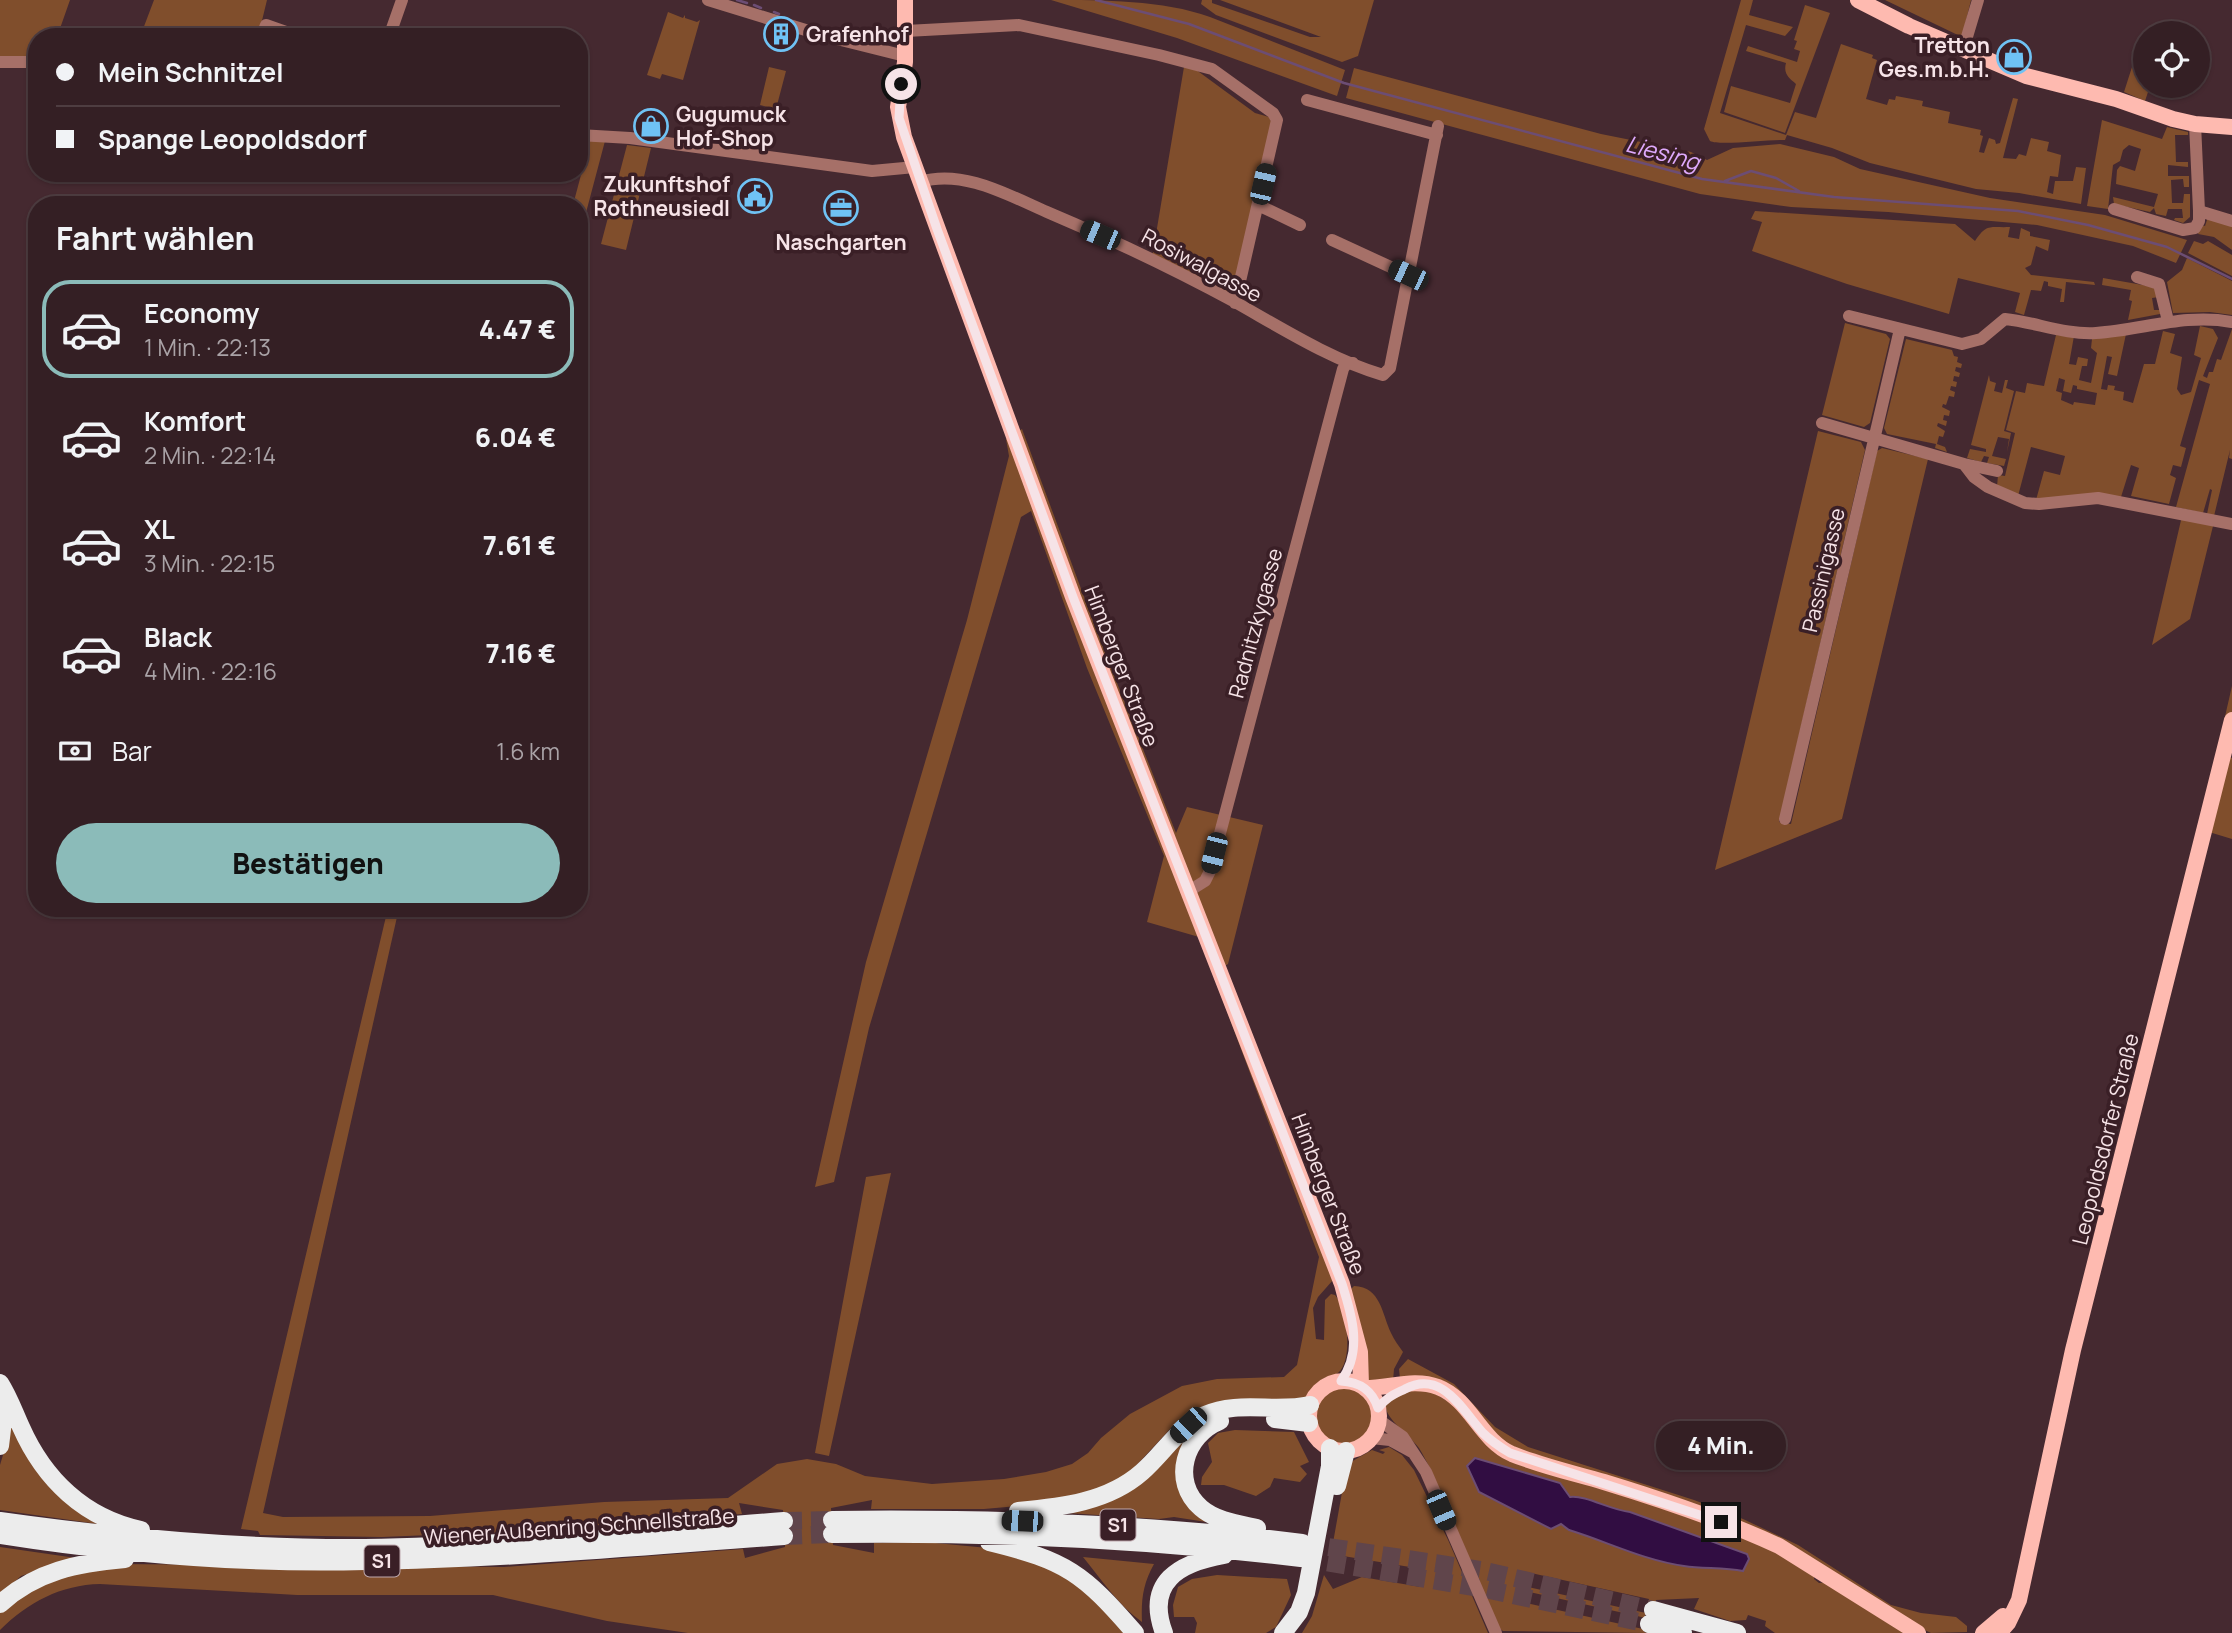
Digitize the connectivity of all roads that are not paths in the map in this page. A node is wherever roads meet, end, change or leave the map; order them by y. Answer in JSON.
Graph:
{"nodes":[{"id":1,"x":402,"y":0,"type":"edge"},
{"id":2,"x":708,"y":0,"type":"edge"},
{"id":3,"x":905,"y":0,"type":"edge"},
{"id":4,"x":1858,"y":0,"type":"edge"},
{"id":5,"x":1978,"y":0,"type":"edge"},
{"id":6,"x":392,"y":28,"type":"edge"},
{"id":7,"x":906,"y":31,"type":"junction"},
{"id":8,"x":1964,"y":50,"type":"junction"},
{"id":9,"x":901,"y":55,"type":"junction"},
{"id":10,"x":0,"y":62,"type":"edge"},
{"id":11,"x":28,"y":62,"type":"edge"},
{"id":12,"x":1307,"y":100,"type":"dead end"},
{"id":13,"x":2195,"y":124,"type":"junction"},
{"id":14,"x":2232,"y":127,"type":"edge"},
{"id":15,"x":588,"y":136,"type":"edge"},
{"id":16,"x":917,"y":175,"type":"junction"},
{"id":17,"x":1258,"y":205,"type":"junction"},
{"id":18,"x":2114,"y":209,"type":"dead end"},
{"id":19,"x":2199,"y":211,"type":"junction"},
{"id":20,"x":2232,"y":220,"type":"edge"},
{"id":21,"x":1300,"y":225,"type":"dead end"},
{"id":22,"x":1332,"y":240,"type":"dead end"},
{"id":23,"x":1408,"y":275,"type":"junction"},
{"id":24,"x":2137,"y":278,"type":"dead end"},
{"id":25,"x":1236,"y":303,"type":"junction"},
{"id":26,"x":1849,"y":316,"type":"dead end"},
{"id":27,"x":2168,"y":321,"type":"junction"},
{"id":28,"x":2232,"y":323,"type":"edge"},
{"id":29,"x":1900,"y":329,"type":"junction"},
{"id":30,"x":1353,"y":363,"type":"junction"},
{"id":31,"x":1822,"y":423,"type":"dead end"},
{"id":32,"x":1874,"y":438,"type":"junction"},
{"id":33,"x":1964,"y":464,"type":"junction"},
{"id":34,"x":1997,"y":471,"type":"dead end"},
{"id":35,"x":2232,"y":524,"type":"edge"},
{"id":36,"x":2232,"y":720,"type":"edge"},
{"id":37,"x":1785,"y":819,"type":"dead end"},
{"id":38,"x":1189,"y":891,"type":"junction"},
{"id":39,"x":1355,"y":1338,"type":"junction"},
{"id":40,"x":1341,"y":1381,"type":"junction"},
{"id":41,"x":0,"y":1383,"type":"edge"},
{"id":42,"x":1412,"y":1384,"type":"junction"},
{"id":43,"x":1363,"y":1387,"type":"junction"},
{"id":44,"x":0,"y":1407,"type":"edge"},
{"id":45,"x":1310,"y":1414,"type":"junction"},
{"id":46,"x":1379,"y":1414,"type":"junction"},
{"id":47,"x":1371,"y":1438,"type":"junction"},
{"id":48,"x":0,"y":1446,"type":"edge"},
{"id":49,"x":1338,"y":1449,"type":"junction"},
{"id":50,"x":1412,"y":1452,"type":"junction"},
{"id":51,"x":0,"y":1521,"type":"edge"},
{"id":52,"x":949,"y":1526,"type":"junction"},
{"id":53,"x":832,"y":1527,"type":"tunnel mouth"},
{"id":54,"x":0,"y":1535,"type":"edge"},
{"id":55,"x":195,"y":1543,"type":"junction"},
{"id":56,"x":1297,"y":1547,"type":"junction"},
{"id":57,"x":1246,"y":1551,"type":"junction"},
{"id":58,"x":167,"y":1554,"type":"junction"},
{"id":59,"x":2024,"y":1569,"type":"junction"},
{"id":60,"x":0,"y":1604,"type":"edge"},
{"id":61,"x":1911,"y":1629,"type":"edge"},
{"id":62,"x":2003,"y":1630,"type":"edge"},
{"id":63,"x":1135,"y":1633,"type":"edge"},
{"id":64,"x":1164,"y":1633,"type":"edge"},
{"id":65,"x":1283,"y":1633,"type":"edge"},
{"id":66,"x":1297,"y":1633,"type":"edge"},
{"id":67,"x":1496,"y":1633,"type":"edge"},
{"id":68,"x":1683,"y":1633,"type":"edge"},
{"id":69,"x":1737,"y":1633,"type":"edge"},
{"id":70,"x":1925,"y":1633,"type":"edge"},
{"id":71,"x":1983,"y":1633,"type":"edge"}],
"edges":[{"from":1,"to":6,"type":"street"},
{"from":2,"to":9,"type":"street"},
{"from":3,"to":7,"type":"main road","name":"Himberger Straße"},
{"from":4,"to":8,"type":"main road"},
{"from":5,"to":8,"type":"street"},
{"from":7,"to":9,"type":"main road","name":"Himberger Straße"},
{"from":7,"to":17,"type":"street"},
{"from":8,"to":13,"type":"main road"},
{"from":9,"to":16,"type":"main road","name":"Himberger Straße"},
{"from":10,"to":11,"type":"street"},
{"from":12,"to":23,"type":"street"},
{"from":13,"to":14,"type":"main road"},
{"from":13,"to":19,"type":"street"},
{"from":15,"to":16,"type":"street","name":"Rosiwalgasse"},
{"from":16,"to":25,"type":"street","name":"Rosiwalgasse"},
{"from":16,"to":38,"type":"main road","name":"Himberger Straße"},
{"from":17,"to":21,"type":"street"},
{"from":17,"to":25,"type":"street"},
{"from":18,"to":19,"type":"street"},
{"from":19,"to":20,"type":"street"},
{"from":22,"to":23,"type":"street"},
{"from":23,"to":30,"type":"street","name":"Rosiwalgasse"},
{"from":24,"to":27,"type":"street"},
{"from":25,"to":30,"type":"street","name":"Rosiwalgasse"},
{"from":26,"to":29,"type":"street"},
{"from":27,"to":28,"type":"street"},
{"from":27,"to":29,"type":"street"},
{"from":29,"to":32,"type":"street","name":"Passinigasse"},
{"from":30,"to":38,"type":"street","name":"Radnitzkygasse"},
{"from":31,"to":32,"type":"street"},
{"from":32,"to":33,"type":"street"},
{"from":32,"to":37,"type":"street","name":"Passinigasse"},
{"from":33,"to":34,"type":"street"},
{"from":33,"to":35,"type":"street"},
{"from":36,"to":59,"type":"main road","name":"Leopoldsdorfer Straße"},
{"from":38,"to":39,"type":"main road","name":"Himberger Straße"},
{"from":39,"to":40,"type":"main road","name":"Himberger Straße"},
{"from":39,"to":43,"type":"main road","name":"Himberger Straße"},
{"from":40,"to":43,"type":"main road"},
{"from":40,"to":45,"type":"main road"},
{"from":41,"to":55,"type":"highway"},
{"from":42,"to":43,"type":"main road"},
{"from":42,"to":46,"type":"main road"},
{"from":42,"to":61,"type":"main road"},
{"from":43,"to":46,"type":"main road"},
{"from":44,"to":48,"type":"highway"},
{"from":45,"to":49,"type":"main road"},
{"from":45,"to":52,"type":"highway"},
{"from":45,"to":56,"type":"highway"},
{"from":46,"to":47,"type":"main road"},
{"from":46,"to":50,"type":"street"},
{"from":47,"to":49,"type":"main road"},
{"from":47,"to":50,"type":"street"},
{"from":49,"to":65,"type":"highway"},
{"from":49,"to":66,"type":"highway"},
{"from":50,"to":67,"type":"street"},
{"from":51,"to":55,"type":"highway","name":"Wiener Außenring Schnellstraße","number":"S1"},
{"from":52,"to":53,"type":"highway","number":"S1"},
{"from":52,"to":56,"type":"highway","number":"S1"},
{"from":52,"to":57,"type":"highway","number":"S1"},
{"from":52,"to":63,"type":"highway"},
{"from":54,"to":58,"type":"highway","name":"Wiener Außenring Schnellstraße","number":"S1"},
{"from":55,"to":58,"type":"highway","name":"Wiener Außenring Schnellstraße","number":"S1"},
{"from":56,"to":57,"type":"highway","number":"S1"},
{"from":57,"to":64,"type":"highway"},
{"from":58,"to":60,"type":"highway"},
{"from":59,"to":62,"type":"main road","name":"Leopoldsdorfer Straße"},
{"from":59,"to":62,"type":"main road","name":"Leopoldsdorfer Straße"},
{"from":61,"to":70,"type":"main road"},
{"from":62,"to":71,"type":"main road"},
{"from":68,"to":69,"type":"highway"}]}
